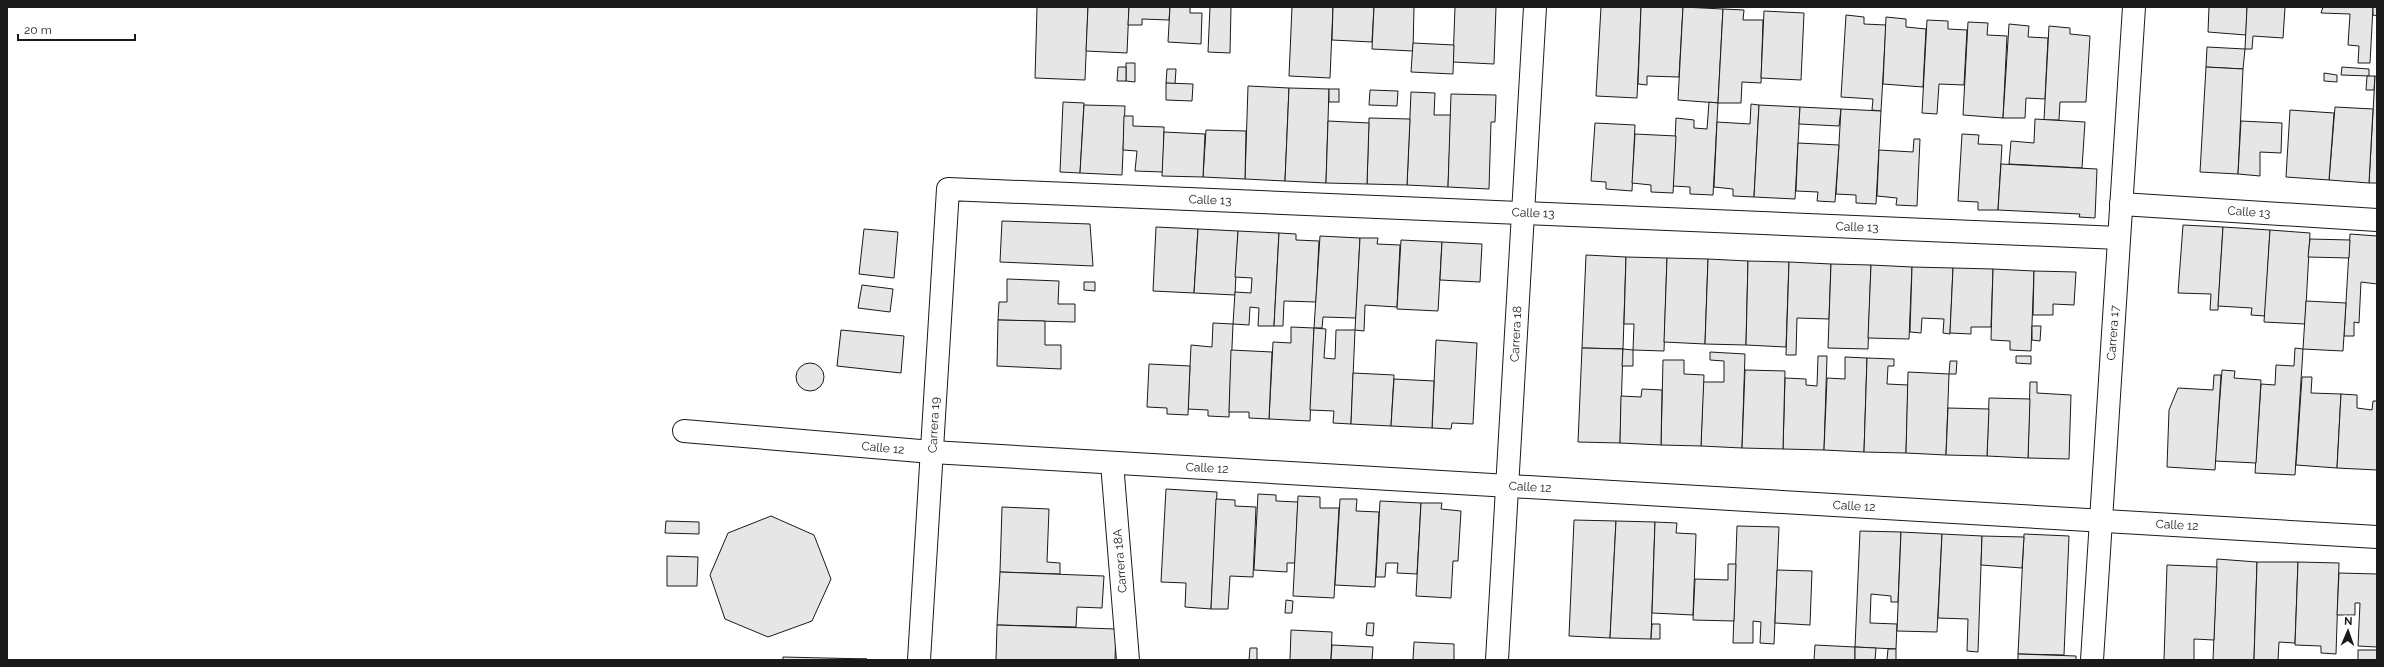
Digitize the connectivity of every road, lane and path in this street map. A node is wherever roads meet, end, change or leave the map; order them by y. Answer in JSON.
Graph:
{"nodes":[{"id":1,"x":1535,"y":7,"type":"edge"},
{"id":2,"x":2134,"y":7,"type":"edge"},
{"id":3,"x":948,"y":189,"type":"joint"},
{"id":4,"x":2121,"y":204,"type":"junction"},
{"id":5,"x":1523,"y":213,"type":"junction"},
{"id":6,"x":2377,"y":220,"type":"edge"},
{"id":7,"x":2119,"y":238,"type":"junction"},
{"id":8,"x":684,"y":431,"type":"dead end"},
{"id":9,"x":932,"y":452,"type":"junction"},
{"id":10,"x":1112,"y":463,"type":"junction"},
{"id":11,"x":1507,"y":486,"type":"junction"},
{"id":12,"x":2101,"y":521,"type":"junction"},
{"id":13,"x":2377,"y":537,"type":"edge"},
{"id":14,"x":920,"y":660,"type":"edge"},
{"id":15,"x":1128,"y":660,"type":"edge"},
{"id":16,"x":1497,"y":660,"type":"edge"},
{"id":17,"x":2092,"y":660,"type":"edge"}],
"edges":[{"from":1,"to":5,"type":"street","name":"Carrera 18"},
{"from":2,"to":4,"type":"street","name":"Carrera 17"},
{"from":3,"to":5,"type":"street","name":"Calle 13"},
{"from":3,"to":9,"type":"street","name":"Carrera 19"},
{"from":4,"to":6,"type":"street","name":"Calle 13"},
{"from":4,"to":7,"type":"street","name":"Carrera 17"},
{"from":5,"to":7,"type":"street","name":"Calle 13"},
{"from":5,"to":11,"type":"street","name":"Carrera 18"},
{"from":7,"to":12,"type":"street","name":"Carrera 17"},
{"from":8,"to":9,"type":"street","name":"Calle 12"},
{"from":9,"to":10,"type":"street","name":"Calle 12"},
{"from":9,"to":14,"type":"street","name":"Carrera 19"},
{"from":10,"to":11,"type":"street","name":"Calle 12"},
{"from":10,"to":15,"type":"street","name":"Carrera 18A"},
{"from":11,"to":12,"type":"street","name":"Calle 12"},
{"from":11,"to":16,"type":"street","name":"Carrera 18"},
{"from":12,"to":13,"type":"street","name":"Calle 12"},
{"from":12,"to":17,"type":"street","name":"Carrera 17"}]}
